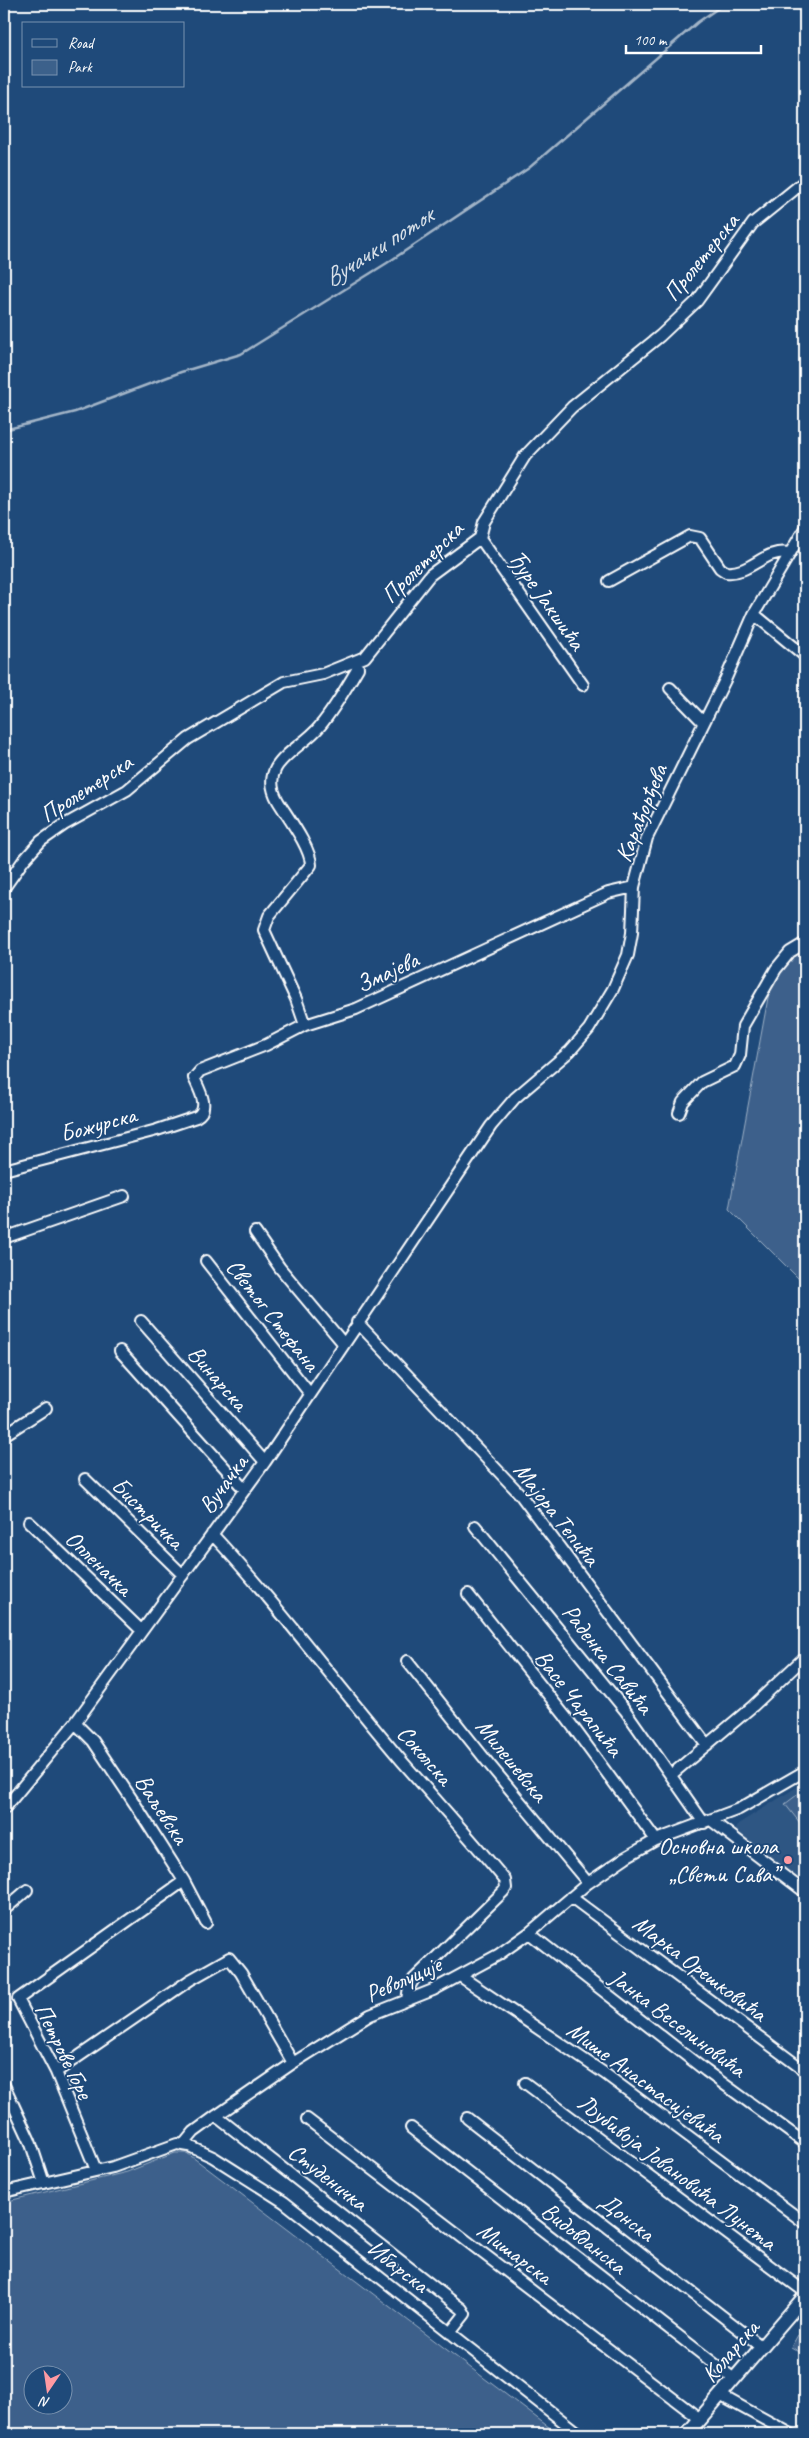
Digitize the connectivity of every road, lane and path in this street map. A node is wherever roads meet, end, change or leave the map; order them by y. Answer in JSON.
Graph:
{"nodes":[{"id":1,"x":805,"y":181,"type":"edge"},
{"id":2,"x":805,"y":528,"type":"edge"},
{"id":3,"x":480,"y":538,"type":"junction"},
{"id":4,"x":790,"y":552,"type":"junction"},
{"id":5,"x":609,"y":581,"type":"dead end"},
{"id":6,"x":754,"y":614,"type":"junction"},
{"id":7,"x":805,"y":656,"type":"edge"},
{"id":8,"x":357,"y":661,"type":"junction"},
{"id":9,"x":583,"y":685,"type":"dead end"},
{"id":10,"x":670,"y":688,"type":"dead end"},
{"id":11,"x":704,"y":722,"type":"junction"},
{"id":12,"x":634,"y":887,"type":"junction"},
{"id":13,"x":4,"y":888,"type":"edge"},
{"id":14,"x":805,"y":943,"type":"edge"},
{"id":15,"x":305,"y":1025,"type":"junction"},
{"id":16,"x":678,"y":1113,"type":"dead end"},
{"id":17,"x":201,"y":1114,"type":"joint"},
{"id":18,"x":4,"y":1170,"type":"edge"},
{"id":19,"x":459,"y":1172,"type":"joint"},
{"id":20,"x":124,"y":1196,"type":"dead end"},
{"id":21,"x":255,"y":1232,"type":"dead end"},
{"id":22,"x":4,"y":1238,"type":"edge"},
{"id":23,"x":206,"y":1262,"type":"dead end"},
{"id":24,"x":141,"y":1321,"type":"dead end"},
{"id":25,"x":358,"y":1322,"type":"junction"},
{"id":26,"x":344,"y":1343,"type":"junction"},
{"id":27,"x":120,"y":1351,"type":"dead end"},
{"id":28,"x":310,"y":1394,"type":"junction"},
{"id":29,"x":46,"y":1408,"type":"dead end"},
{"id":30,"x":4,"y":1435,"type":"edge"},
{"id":31,"x":265,"y":1462,"type":"junction"},
{"id":32,"x":85,"y":1479,"type":"dead end"},
{"id":33,"x":244,"y":1489,"type":"junction"},
{"id":34,"x":29,"y":1522,"type":"dead end"},
{"id":35,"x":475,"y":1526,"type":"dead end"},
{"id":36,"x":212,"y":1534,"type":"junction"},
{"id":37,"x":183,"y":1575,"type":"junction"},
{"id":38,"x":468,"y":1594,"type":"dead end"},
{"id":39,"x":142,"y":1632,"type":"junction"},
{"id":40,"x":805,"y":1656,"type":"edge"},
{"id":41,"x":407,"y":1661,"type":"dead end"},
{"id":42,"x":75,"y":1723,"type":"junction"},
{"id":43,"x":707,"y":1745,"type":"junction"},
{"id":44,"x":805,"y":1771,"type":"edge"},
{"id":45,"x":671,"y":1775,"type":"junction"},
{"id":46,"x":4,"y":1809,"type":"edge"},
{"id":47,"x":708,"y":1822,"type":"junction"},
{"id":48,"x":656,"y":1840,"type":"junction"},
{"id":49,"x":184,"y":1881,"type":"junction"},
{"id":50,"x":588,"y":1882,"type":"junction"},
{"id":51,"x":27,"y":1890,"type":"dead end"},
{"id":52,"x":805,"y":1892,"type":"edge"},
{"id":53,"x":571,"y":1897,"type":"junction"},
{"id":54,"x":4,"y":1908,"type":"edge"},
{"id":55,"x":206,"y":1923,"type":"dead end"},
{"id":56,"x":530,"y":1933,"type":"junction"},
{"id":57,"x":460,"y":1976,"type":"junction"},
{"id":58,"x":407,"y":2000,"type":"junction"},
{"id":59,"x":293,"y":2063,"type":"junction"},
{"id":60,"x":805,"y":2071,"type":"edge"},
{"id":61,"x":56,"y":2072,"type":"junction"},
{"id":62,"x":525,"y":2084,"type":"dead end"},
{"id":63,"x":4,"y":2085,"type":"edge"},
{"id":64,"x":216,"y":2116,"type":"junction"},
{"id":65,"x":467,"y":2118,"type":"dead end"},
{"id":66,"x":307,"y":2119,"type":"dead end"},
{"id":67,"x":411,"y":2128,"type":"dead end"},
{"id":68,"x":805,"y":2143,"type":"edge"},
{"id":69,"x":184,"y":2144,"type":"junction"},
{"id":70,"x":96,"y":2170,"type":"junction"},
{"id":71,"x":44,"y":2183,"type":"junction"},
{"id":72,"x":4,"y":2192,"type":"edge"},
{"id":73,"x":805,"y":2223,"type":"edge"},
{"id":74,"x":805,"y":2292,"type":"edge"},
{"id":75,"x":805,"y":2296,"type":"edge"},
{"id":76,"x":450,"y":2333,"type":"junction"},
{"id":77,"x":762,"y":2348,"type":"junction"},
{"id":78,"x":734,"y":2379,"type":"junction"},
{"id":79,"x":720,"y":2395,"type":"junction"},
{"id":80,"x":700,"y":2419,"type":"junction"},
{"id":81,"x":579,"y":2434,"type":"edge"},
{"id":82,"x":687,"y":2434,"type":"edge"},
{"id":83,"x":791,"y":2434,"type":"edge"}],
"edges":[{"from":1,"to":3,"type":"street","name":"Пролетерска"},
{"from":2,"to":4,"type":"street","name":"Карађорђева"},
{"from":3,"to":8,"type":"street","name":"Пролетерска"},
{"from":3,"to":9,"type":"street","name":"Ђуре Јакшића"},
{"from":4,"to":5,"type":"street"},
{"from":4,"to":6,"type":"street","name":"Карађорђева"},
{"from":6,"to":7,"type":"street"},
{"from":6,"to":11,"type":"street","name":"Карађорђева"},
{"from":8,"to":13,"type":"street","name":"Пролетерска"},
{"from":8,"to":15,"type":"street"},
{"from":10,"to":11,"type":"street"},
{"from":11,"to":12,"type":"street","name":"Карађорђева"},
{"from":12,"to":15,"type":"street","name":"Змајева"},
{"from":12,"to":19,"type":"street","name":"Карађорђева"},
{"from":14,"to":16,"type":"street"},
{"from":15,"to":17,"type":"street","name":"Змајева"},
{"from":17,"to":18,"type":"street","name":"Божурска"},
{"from":19,"to":25,"type":"street","name":"Вучачка"},
{"from":20,"to":22,"type":"street"},
{"from":21,"to":26,"type":"street"},
{"from":23,"to":28,"type":"street","name":"Светог Стефана"},
{"from":24,"to":31,"type":"street","name":"Винарска"},
{"from":25,"to":26,"type":"street","name":"Вучачка"},
{"from":25,"to":43,"type":"street","name":"Мајора Тепића"},
{"from":26,"to":28,"type":"street","name":"Вучачка"},
{"from":27,"to":33,"type":"street"},
{"from":28,"to":31,"type":"street","name":"Вучачка"},
{"from":29,"to":30,"type":"street"},
{"from":31,"to":33,"type":"street","name":"Вучачка"},
{"from":32,"to":37,"type":"street","name":"Бистричка"},
{"from":33,"to":36,"type":"street","name":"Вучачка"},
{"from":34,"to":39,"type":"street","name":"Опленачка"},
{"from":35,"to":45,"type":"street","name":"Раденка Савића"},
{"from":36,"to":37,"type":"street","name":"Вучачка"},
{"from":36,"to":58,"type":"street","name":"Соколска"},
{"from":37,"to":39,"type":"street","name":"Вучачка"},
{"from":38,"to":48,"type":"street","name":"Васе Чарапића"},
{"from":39,"to":42,"type":"street","name":"Вучачка"},
{"from":40,"to":43,"type":"street"},
{"from":41,"to":50,"type":"street","name":"Милешевска"},
{"from":42,"to":46,"type":"street","name":"Вучачка"},
{"from":42,"to":49,"type":"street","name":"Ваљевска"},
{"from":43,"to":45,"type":"street"},
{"from":44,"to":47,"type":"street","name":"Револуције"},
{"from":45,"to":47,"type":"street","name":"Раденка Савића"},
{"from":47,"to":48,"type":"street","name":"Револуције"},
{"from":47,"to":52,"type":"street","name":"Раденка Савића"},
{"from":48,"to":50,"type":"street","name":"Револуције"},
{"from":49,"to":55,"type":"street","name":"Ваљевска"},
{"from":49,"to":61,"type":"street","name":"Петрове Горе"},
{"from":50,"to":53,"type":"street","name":"Револуције"},
{"from":51,"to":54,"type":"street"},
{"from":53,"to":56,"type":"street","name":"Револуције"},
{"from":53,"to":60,"type":"street","name":"Марка Орешковића"},
{"from":56,"to":57,"type":"street","name":"Револуције"},
{"from":56,"to":68,"type":"street","name":"Јанка Веселиновића"},
{"from":57,"to":58,"type":"street","name":"Револуције"},
{"from":57,"to":73,"type":"street","name":"Мише Анастасијевића"},
{"from":58,"to":59,"type":"street","name":"Револуције"},
{"from":59,"to":61,"type":"street"},
{"from":59,"to":64,"type":"street","name":"Револуције"},
{"from":61,"to":70,"type":"street","name":"Петрове Горе"},
{"from":62,"to":74,"type":"street","name":"Љубивоја Јовановића Лунета"},
{"from":63,"to":71,"type":"street"},
{"from":64,"to":69,"type":"street","name":"Револуције"},
{"from":64,"to":76,"type":"street","name":"Студеничка"},
{"from":65,"to":77,"type":"street","name":"Донска"},
{"from":66,"to":80,"type":"street","name":"Мишарска"},
{"from":67,"to":78,"type":"street","name":"Видовданска"},
{"from":69,"to":70,"type":"street","name":"Револуције"},
{"from":69,"to":76,"type":"street","name":"Ибарска"},
{"from":70,"to":71,"type":"street","name":"Револуције"},
{"from":71,"to":72,"type":"street","name":"Револуције"},
{"from":75,"to":77,"type":"main road","name":"Коларска"},
{"from":76,"to":81,"type":"street","name":"Ибарска"},
{"from":77,"to":78,"type":"main road","name":"Коларска"},
{"from":78,"to":79,"type":"main road","name":"Коларска"},
{"from":79,"to":80,"type":"main road","name":"Коларска"},
{"from":79,"to":83,"type":"street"},
{"from":80,"to":82,"type":"main road","name":"Коларска"}]}
